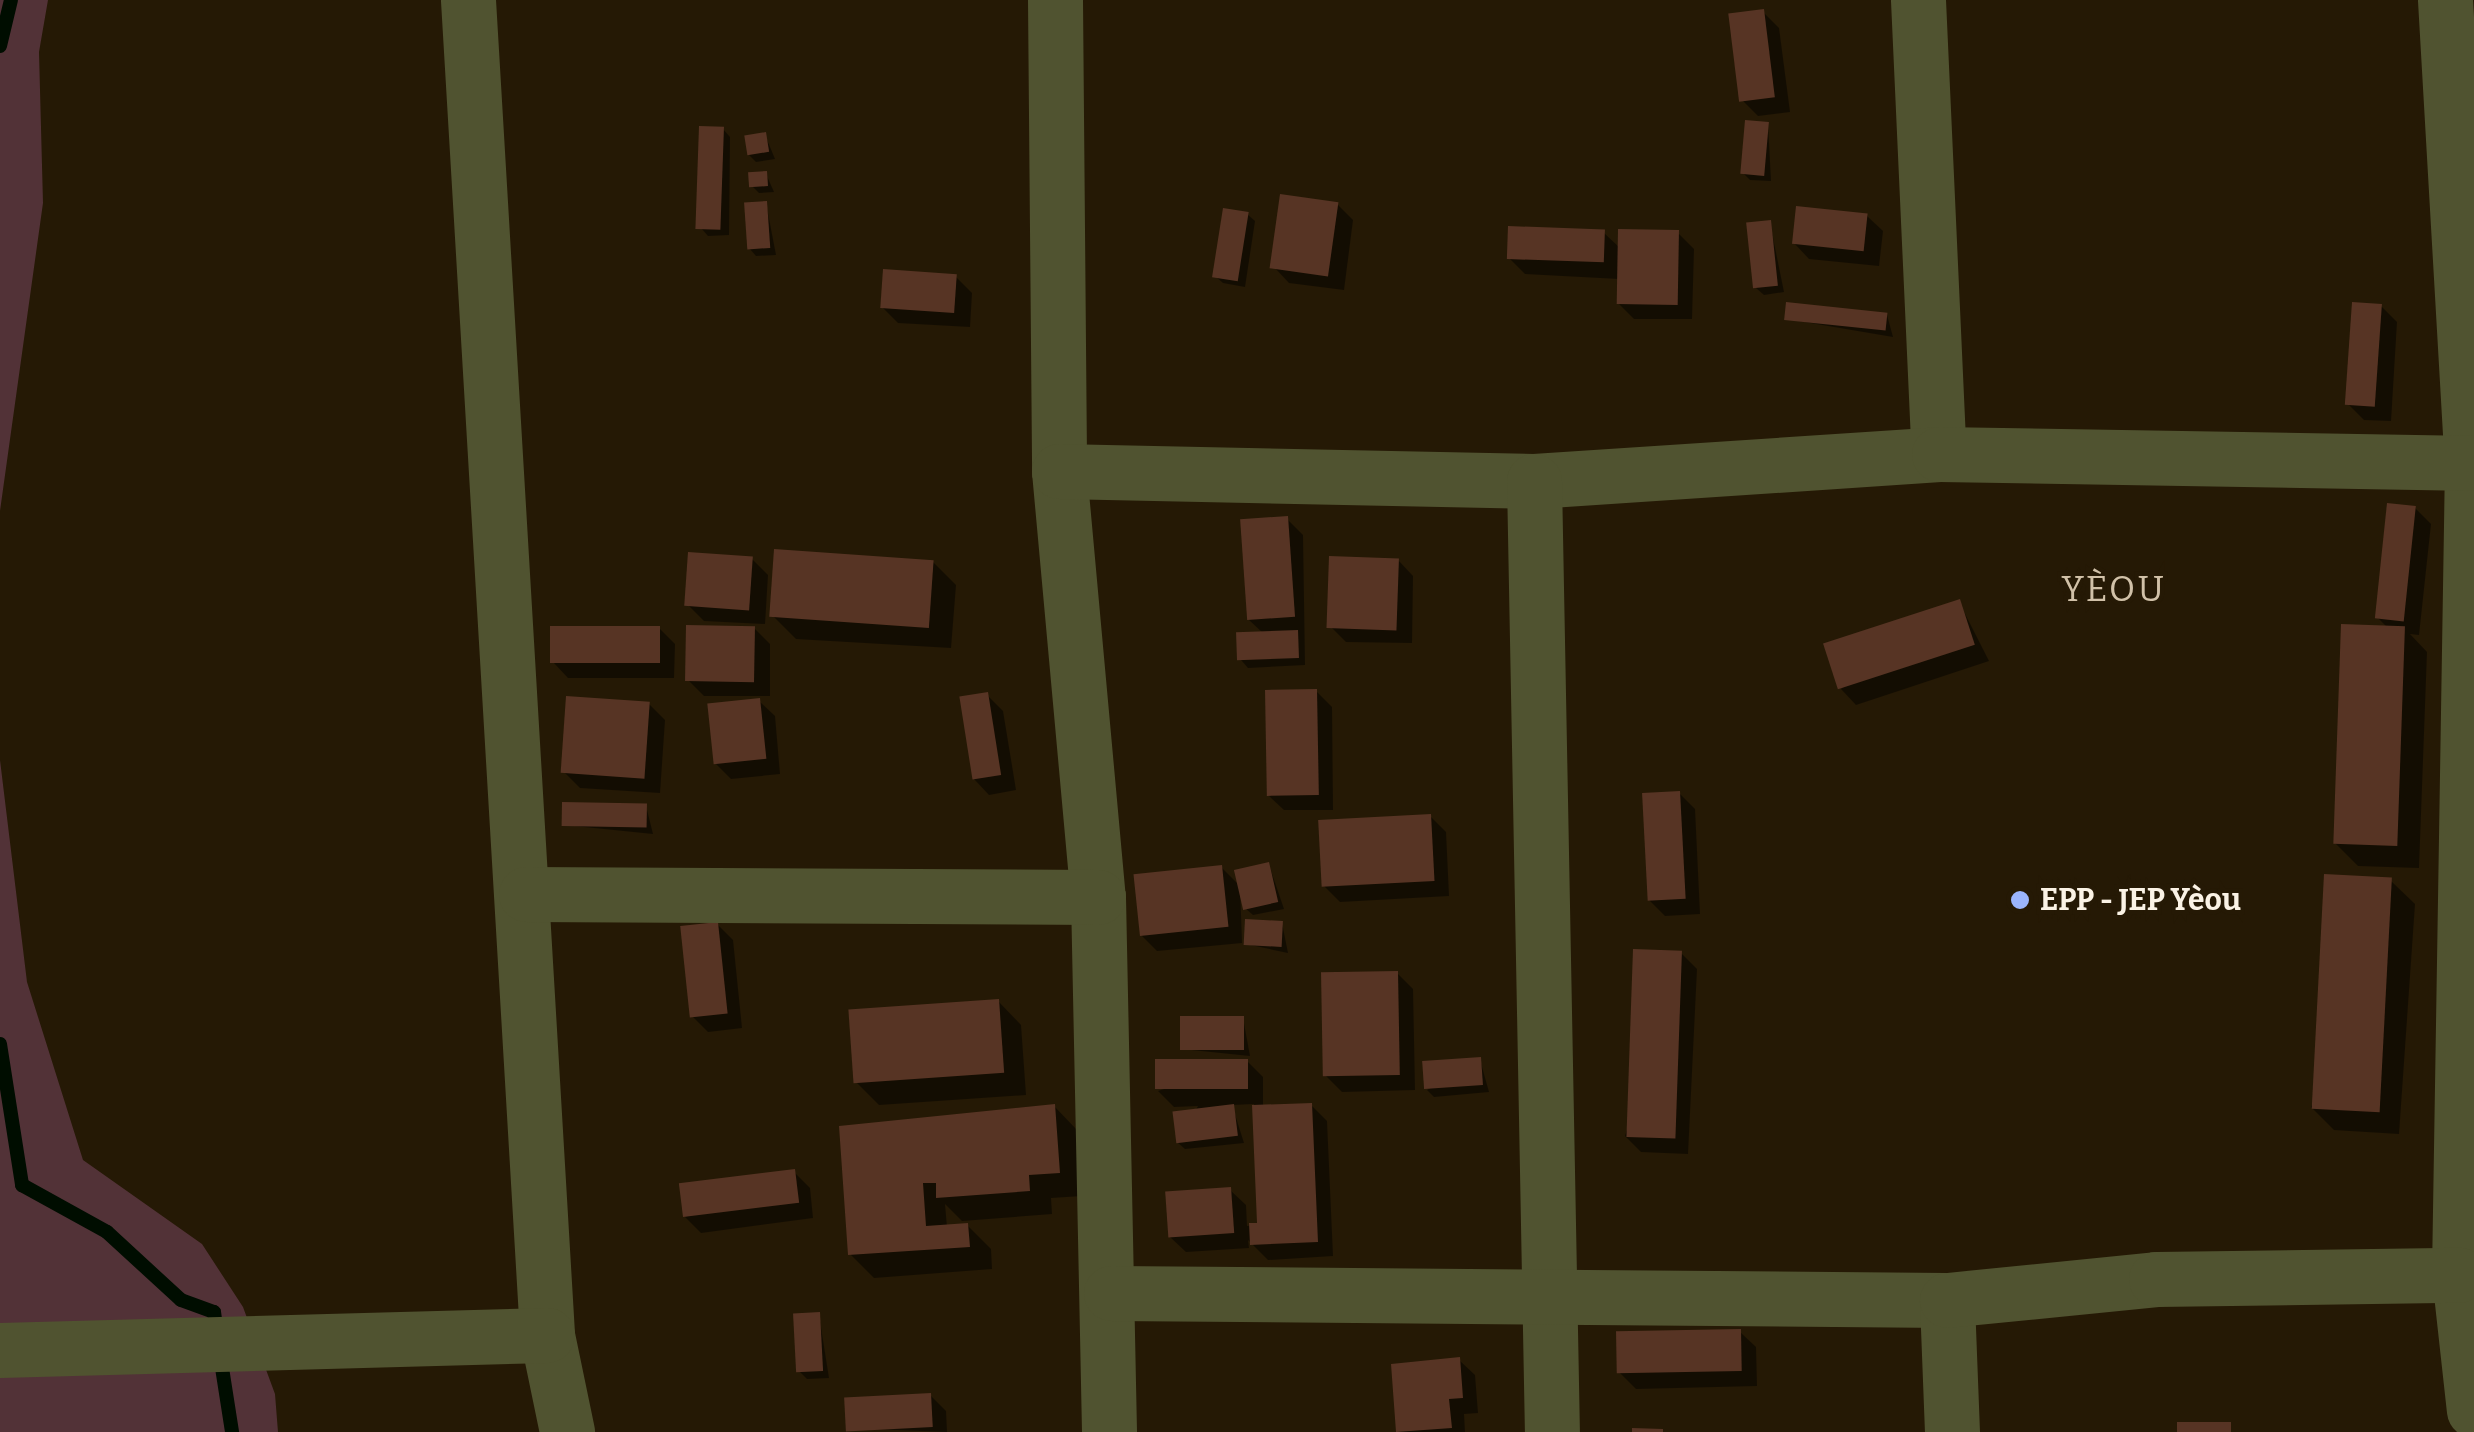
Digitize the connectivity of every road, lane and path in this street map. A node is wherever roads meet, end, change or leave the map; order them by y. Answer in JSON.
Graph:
{"nodes":[{"id":1,"x":468,"y":0,"type":"edge"},
{"id":2,"x":1055,"y":0,"type":"edge"},
{"id":3,"x":1918,"y":0,"type":"edge"},
{"id":4,"x":2445,"y":0,"type":"edge"},
{"id":5,"x":1939,"y":454,"type":"junction"},
{"id":6,"x":2473,"y":464,"type":"edge"},
{"id":7,"x":1059,"y":470,"type":"junction"},
{"id":8,"x":1534,"y":481,"type":"junction"},
{"id":9,"x":526,"y":894,"type":"junction"},
{"id":10,"x":1098,"y":897,"type":"junction"},
{"id":11,"x":2459,"y":1275,"type":"junction"},
{"id":12,"x":1547,"y":1290,"type":"junction"},
{"id":13,"x":1110,"y":1293,"type":"junction"},
{"id":14,"x":1947,"y":1300,"type":"junction"},
{"id":15,"x":548,"y":1335,"type":"junction"},
{"id":16,"x":0,"y":1350,"type":"edge"},
{"id":17,"x":2474,"y":1410,"type":"edge"},
{"id":18,"x":568,"y":1432,"type":"edge"},
{"id":19,"x":1109,"y":1432,"type":"edge"},
{"id":20,"x":1552,"y":1432,"type":"edge"},
{"id":21,"x":1952,"y":1432,"type":"edge"}],
"edges":[{"from":1,"to":9,"type":"street"},
{"from":2,"to":7,"type":"street"},
{"from":3,"to":5,"type":"street"},
{"from":4,"to":6,"type":"street"},
{"from":5,"to":6,"type":"street"},
{"from":5,"to":8,"type":"street"},
{"from":6,"to":11,"type":"street"},
{"from":7,"to":8,"type":"street"},
{"from":7,"to":10,"type":"street"},
{"from":8,"to":12,"type":"street"},
{"from":9,"to":10,"type":"street"},
{"from":9,"to":15,"type":"street"},
{"from":10,"to":13,"type":"street"},
{"from":11,"to":14,"type":"street"},
{"from":11,"to":17,"type":"street"},
{"from":12,"to":13,"type":"street"},
{"from":12,"to":14,"type":"street"},
{"from":12,"to":20,"type":"street"},
{"from":13,"to":19,"type":"street"},
{"from":14,"to":21,"type":"street"},
{"from":15,"to":16,"type":"street"},
{"from":15,"to":18,"type":"street"}]}
